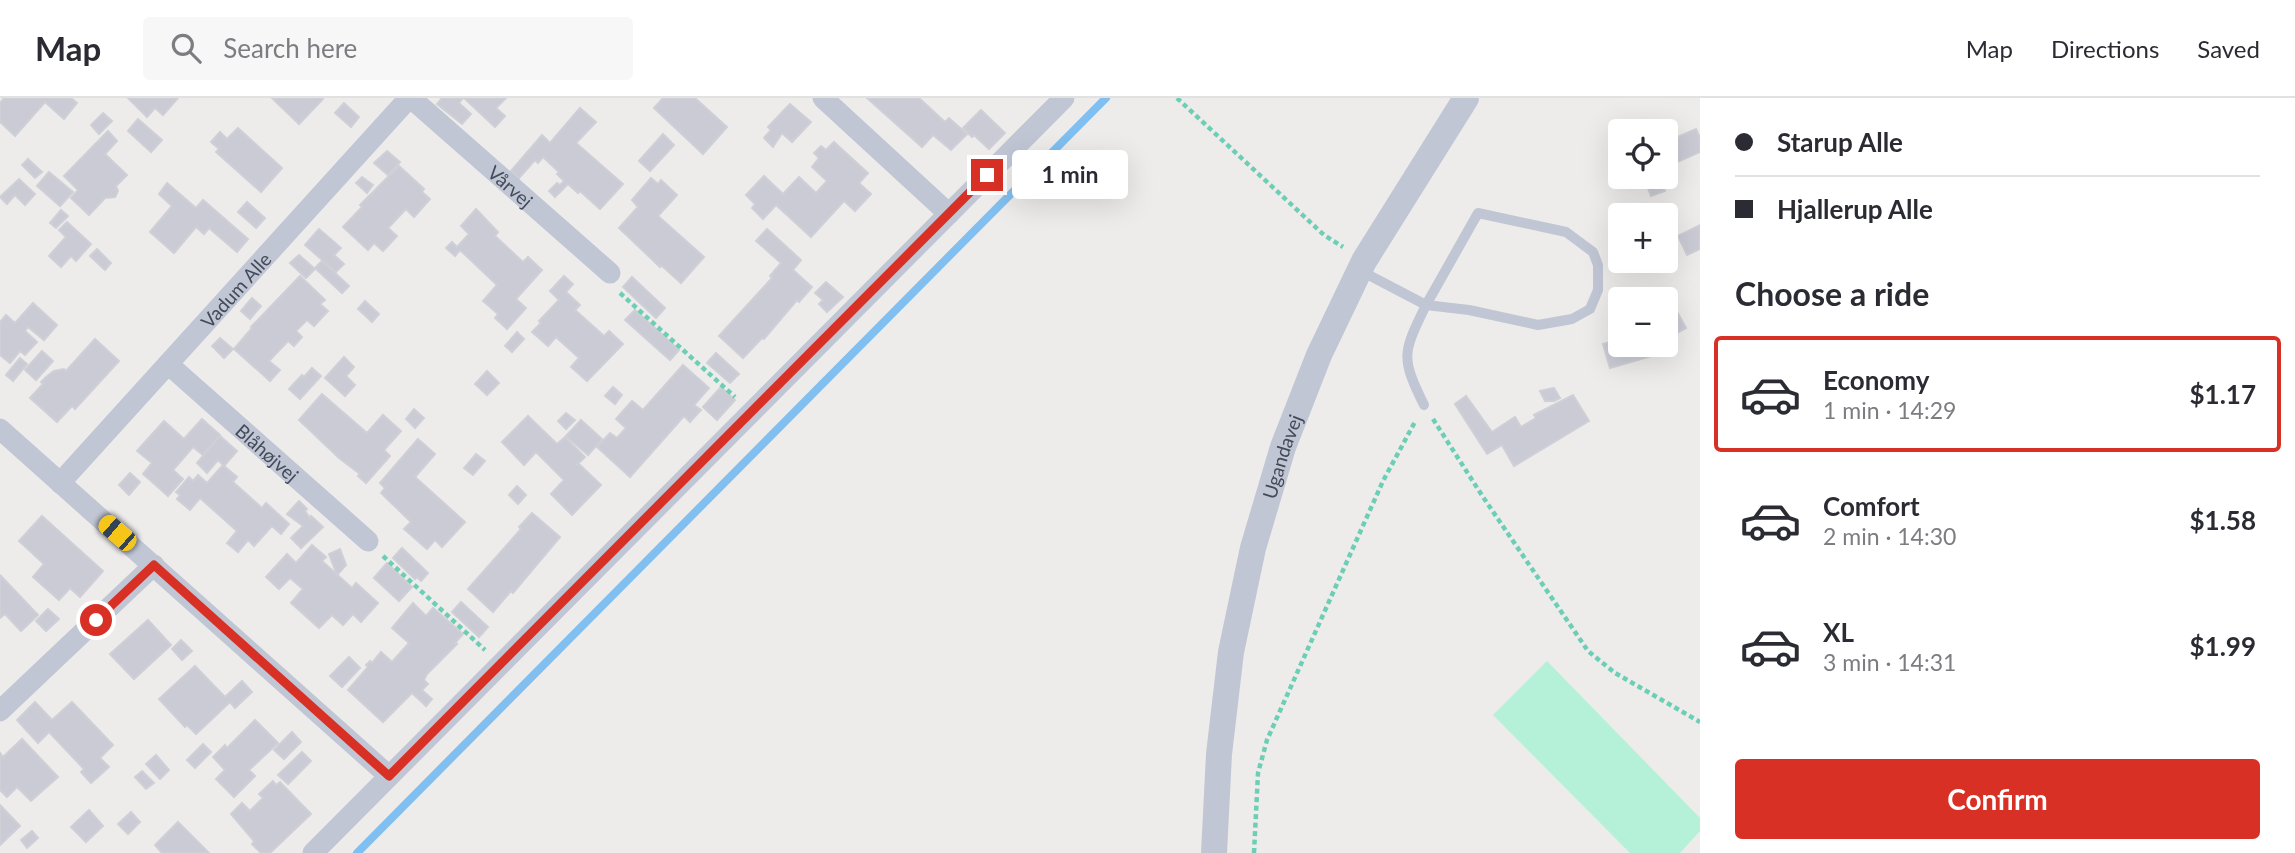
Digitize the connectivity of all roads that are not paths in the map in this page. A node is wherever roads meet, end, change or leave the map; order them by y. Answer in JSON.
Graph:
{"nodes":[{"id":1,"x":410,"y":98,"type":"edge"},
{"id":2,"x":823,"y":98,"type":"edge"},
{"id":3,"x":1064,"y":98,"type":"edge"},
{"id":4,"x":1466,"y":98,"type":"edge"},
{"id":5,"x":949,"y":214,"type":"junction"},
{"id":6,"x":1362,"y":266,"type":"junction"},
{"id":7,"x":610,"y":273,"type":"road end"},
{"id":8,"x":1426,"y":304,"type":"junction"},
{"id":9,"x":168,"y":364,"type":"junction"},
{"id":10,"x":1424,"y":405,"type":"road end"},
{"id":11,"x":0,"y":429,"type":"edge"},
{"id":12,"x":60,"y":483,"type":"junction"},
{"id":13,"x":368,"y":541,"type":"road end"},
{"id":14,"x":154,"y":565,"type":"junction"},
{"id":15,"x":0,"y":711,"type":"edge"},
{"id":16,"x":389,"y":776,"type":"junction"},
{"id":17,"x":313,"y":853,"type":"edge"},
{"id":18,"x":1214,"y":853,"type":"edge"}],
"edges":[{"from":1,"to":7,"type":"street","name":"Vårvej"},
{"from":1,"to":9,"type":"street","name":"Vadum Alle"},
{"from":2,"to":5,"type":"street"},
{"from":3,"to":5,"type":"street"},
{"from":4,"to":6,"type":"street","name":"Ugandavej"},
{"from":5,"to":16,"type":"street"},
{"from":6,"to":8,"type":"lane"},
{"from":6,"to":18,"type":"street","name":"Ugandavej"},
{"from":8,"to":8,"type":"lane"},
{"from":8,"to":10,"type":"lane"},
{"from":9,"to":12,"type":"street","name":"Vadum Alle"},
{"from":9,"to":13,"type":"street","name":"Blåhøjvej"},
{"from":11,"to":12,"type":"street"},
{"from":12,"to":14,"type":"street"},
{"from":14,"to":15,"type":"street"},
{"from":14,"to":16,"type":"street"},
{"from":16,"to":17,"type":"street"}]}
